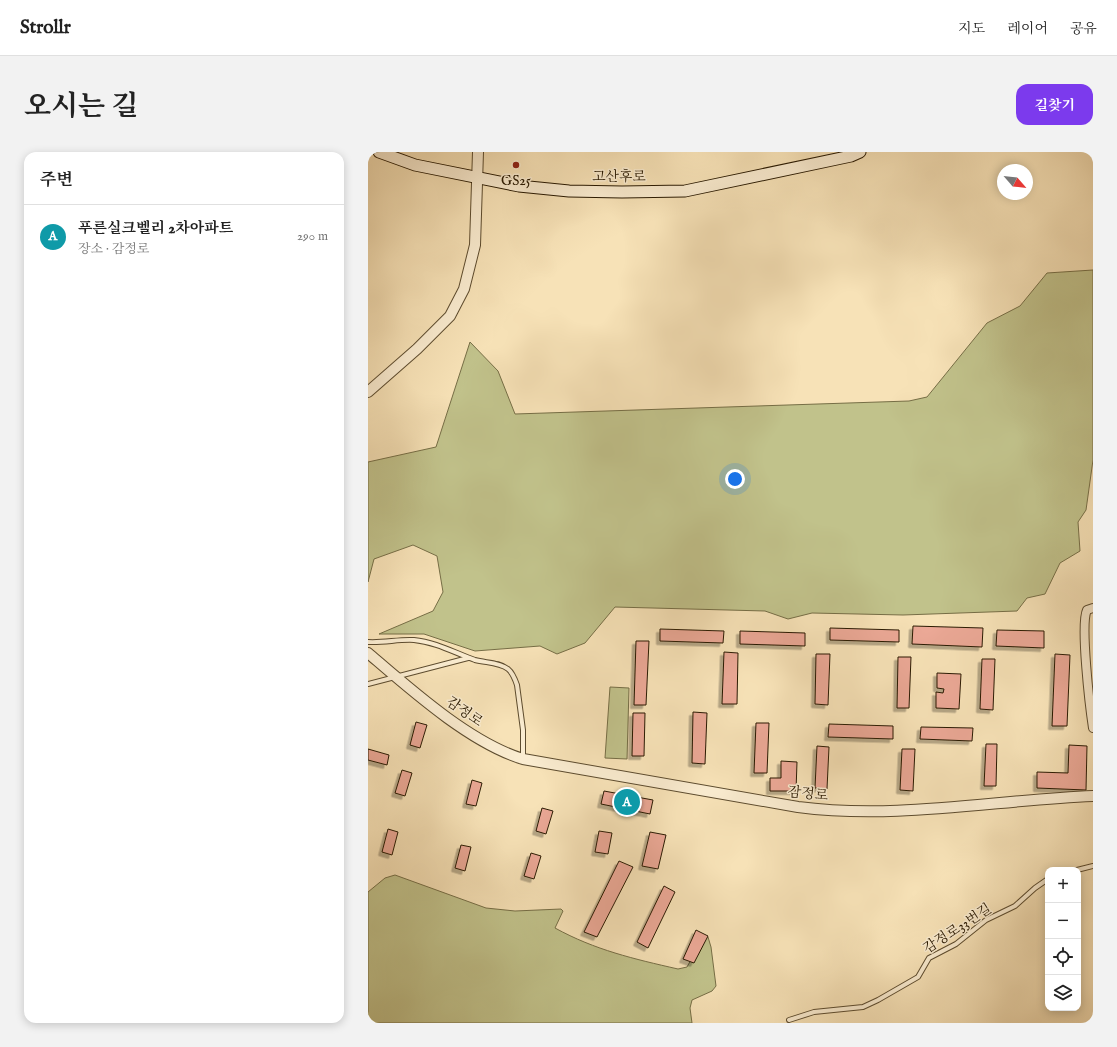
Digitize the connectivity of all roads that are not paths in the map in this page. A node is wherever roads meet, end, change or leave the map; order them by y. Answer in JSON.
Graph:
{"nodes":[{"id":1,"x":379,"y":152,"type":"edge"},
{"id":2,"x":478,"y":152,"type":"edge"},
{"id":3,"x":860,"y":152,"type":"edge"},
{"id":4,"x":478,"y":178,"type":"junction"},
{"id":5,"x":368,"y":392,"type":"edge"},
{"id":6,"x":1093,"y":608,"type":"edge"},
{"id":7,"x":368,"y":642,"type":"edge"},
{"id":8,"x":368,"y":652,"type":"edge"},
{"id":9,"x":468,"y":658,"type":"junction"},
{"id":10,"x":396,"y":677,"type":"junction"},
{"id":11,"x":368,"y":684,"type":"edge"},
{"id":12,"x":1093,"y":728,"type":"edge"},
{"id":13,"x":523,"y":759,"type":"junction"},
{"id":14,"x":1093,"y":796,"type":"edge"},
{"id":15,"x":1093,"y":866,"type":"edge"},
{"id":16,"x":1081,"y":869,"type":"edge"},
{"id":17,"x":1045,"y":881,"type":"edge"},
{"id":18,"x":789,"y":1020,"type":"dead end"}],
"edges":[{"from":1,"to":4,"type":"main road","name":"고산후로"},
{"from":2,"to":4,"type":"street"},
{"from":3,"to":4,"type":"main road","name":"고산후로"},
{"from":4,"to":5,"type":"street"},
{"from":6,"to":12,"type":"street"},
{"from":7,"to":9,"type":"lane"},
{"from":8,"to":10,"type":"street","name":"감정로"},
{"from":9,"to":10,"type":"lane"},
{"from":9,"to":13,"type":"lane"},
{"from":10,"to":11,"type":"lane"},
{"from":10,"to":13,"type":"street","name":"감정로"},
{"from":13,"to":14,"type":"street","name":"감정로"},
{"from":15,"to":16,"type":"lane"},
{"from":17,"to":18,"type":"lane","name":"감정로33번길"}]}
